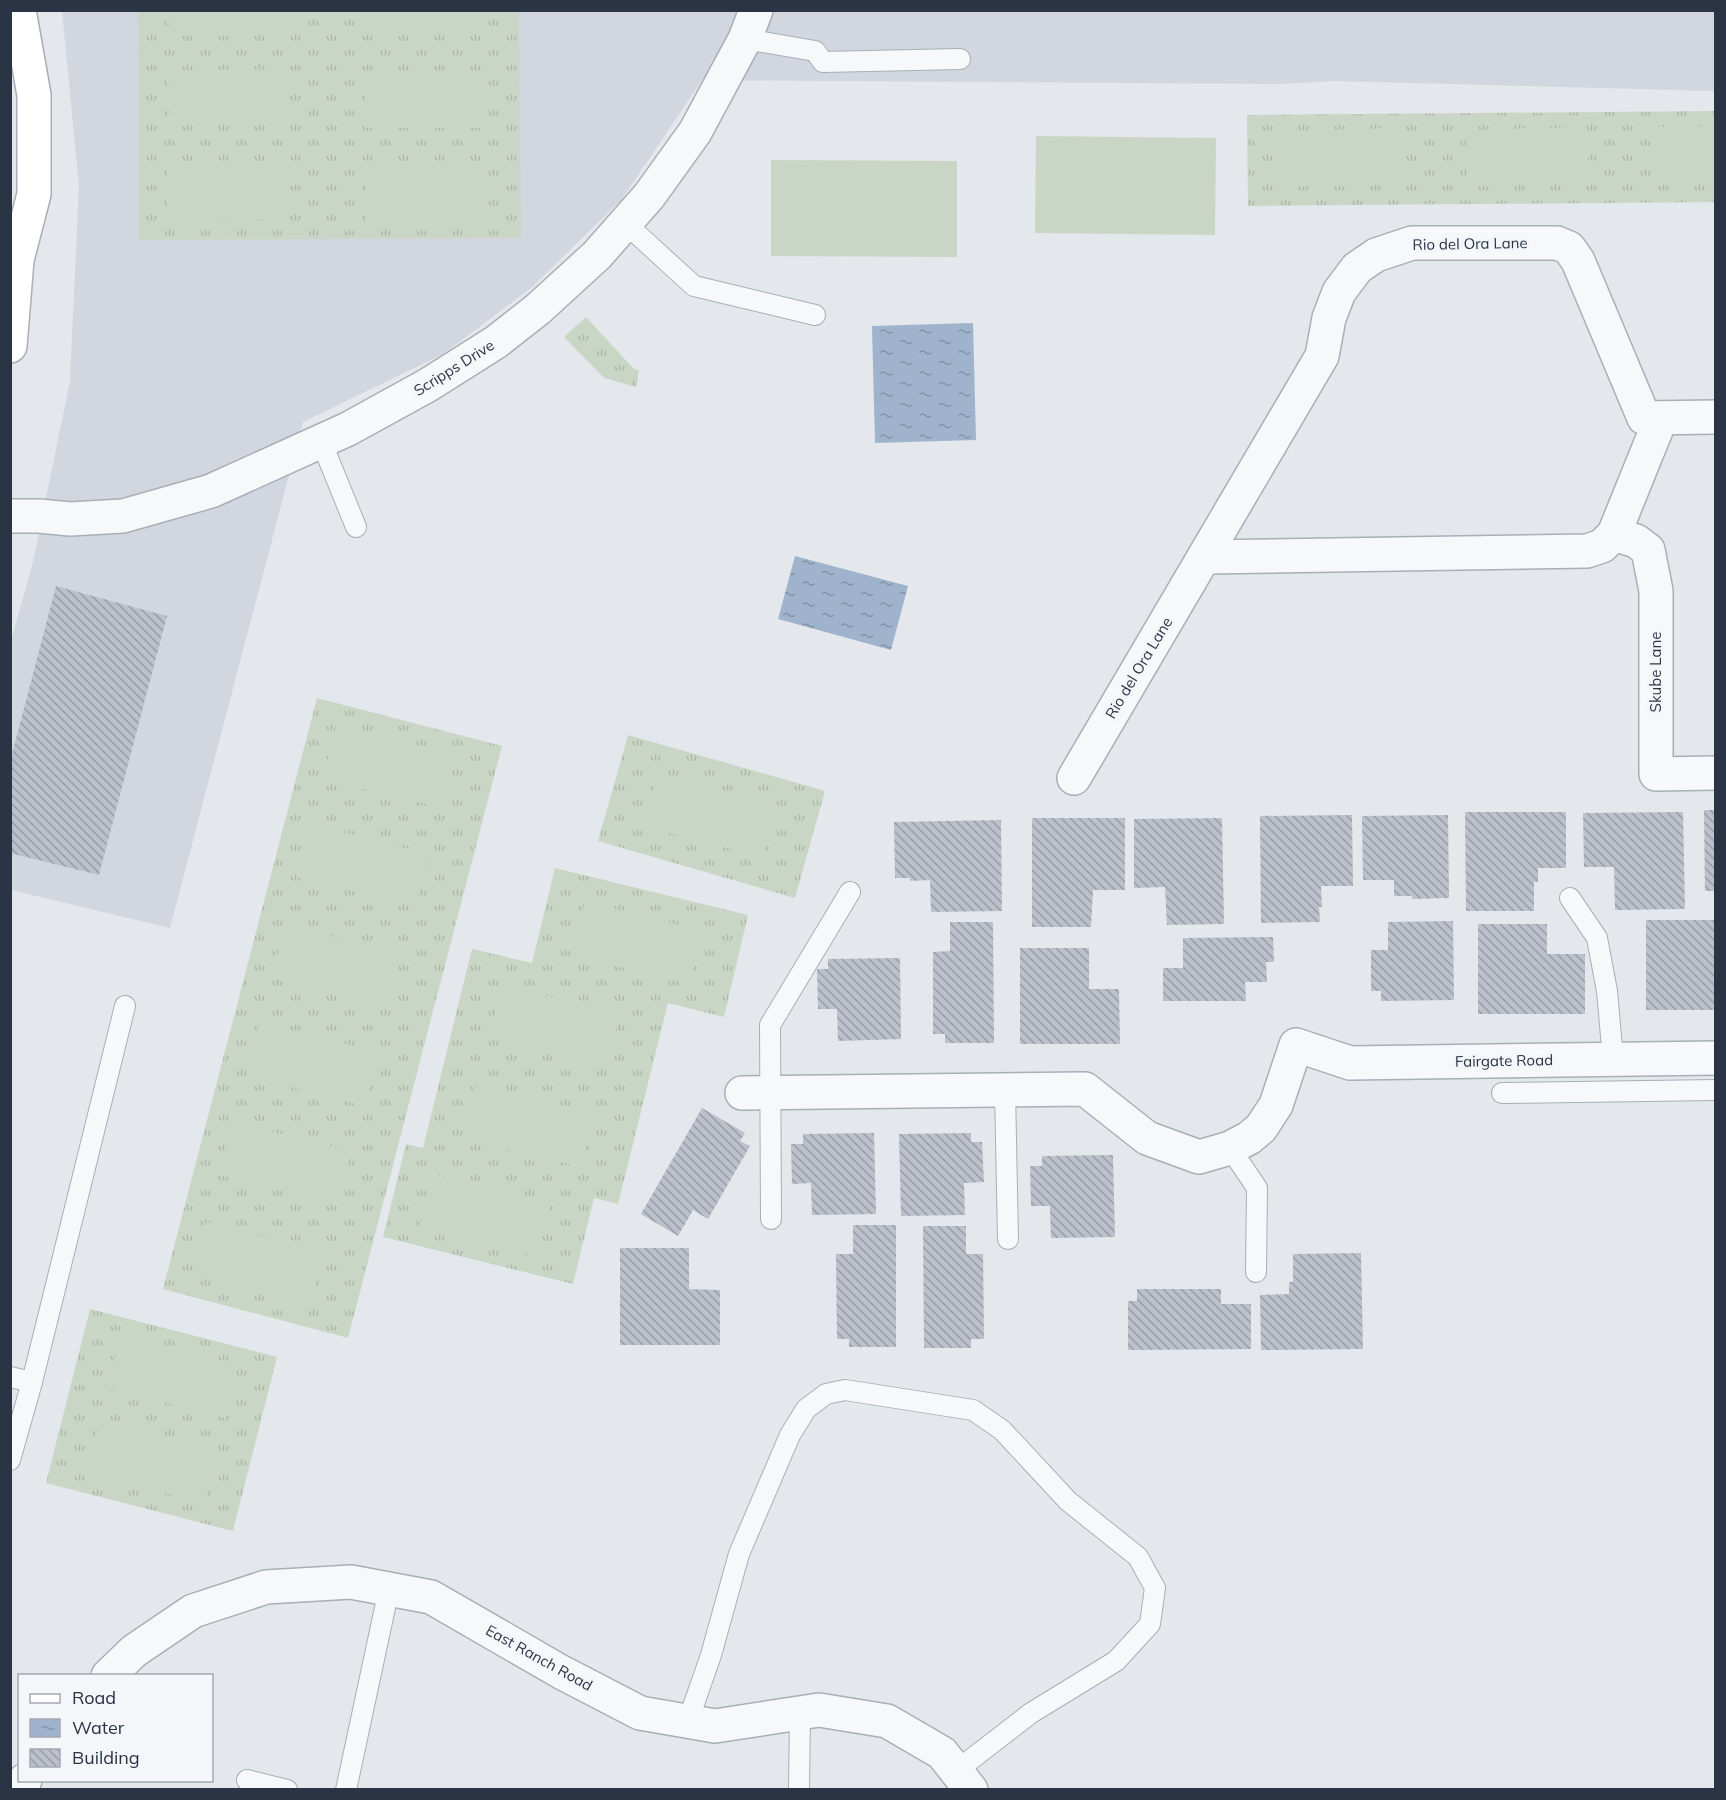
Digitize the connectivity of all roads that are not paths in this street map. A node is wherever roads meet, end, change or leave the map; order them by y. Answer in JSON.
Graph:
{"nodes":[{"id":1,"x":19,"y":10,"type":"edge"},
{"id":2,"x":751,"y":25,"type":"edge"},
{"id":3,"x":960,"y":59,"type":"dead end"},
{"id":4,"x":625,"y":223,"type":"junction"},
{"id":5,"x":13,"y":253,"type":"edge"},
{"id":6,"x":815,"y":315,"type":"dead end"},
{"id":7,"x":10,"y":346,"type":"edge"},
{"id":8,"x":1716,"y":417,"type":"edge"},
{"id":9,"x":1661,"y":418,"type":"junction"},
{"id":10,"x":321,"y":441,"type":"junction"},
{"id":11,"x":10,"y":516,"type":"edge"},
{"id":12,"x":356,"y":527,"type":"dead end"},
{"id":13,"x":1614,"y":534,"type":"junction"},
{"id":14,"x":1205,"y":557,"type":"junction"},
{"id":15,"x":1716,"y":773,"type":"edge"},
{"id":16,"x":1074,"y":778,"type":"dead end"},
{"id":17,"x":850,"y":891,"type":"dead end"},
{"id":18,"x":1570,"y":898,"type":"dead end"},
{"id":19,"x":125,"y":1006,"type":"dead end"},
{"id":20,"x":1716,"y":1058,"type":"edge"},
{"id":21,"x":1613,"y":1059,"type":"junction"},
{"id":22,"x":1005,"y":1090,"type":"junction"},
{"id":23,"x":1716,"y":1090,"type":"edge"},
{"id":24,"x":757,"y":1093,"type":"junction"},
{"id":25,"x":1502,"y":1093,"type":"dead end"},
{"id":26,"x":1230,"y":1148,"type":"junction"},
{"id":27,"x":771,"y":1219,"type":"dead end"},
{"id":28,"x":1008,"y":1239,"type":"dead end"},
{"id":29,"x":1256,"y":1272,"type":"dead end"},
{"id":30,"x":10,"y":1377,"type":"edge"},
{"id":31,"x":32,"y":1383,"type":"junction"},
{"id":32,"x":10,"y":1460,"type":"edge"},
{"id":33,"x":389,"y":1589,"type":"junction"},
{"id":34,"x":110,"y":1674,"type":"edge"},
{"id":35,"x":800,"y":1713,"type":"junction"},
{"id":36,"x":688,"y":1721,"type":"junction"},
{"id":37,"x":247,"y":1780,"type":"dead end"},
{"id":38,"x":963,"y":1780,"type":"edge"},
{"id":39,"x":287,"y":1790,"type":"edge"},
{"id":40,"x":346,"y":1790,"type":"edge"},
{"id":41,"x":799,"y":1790,"type":"edge"}],
"edges":[{"from":1,"to":5,"type":"street"},
{"from":2,"to":3,"type":"lane"},
{"from":2,"to":4,"type":"street","name":"Scripps Drive"},
{"from":4,"to":6,"type":"lane"},
{"from":4,"to":10,"type":"street","name":"Scripps Drive"},
{"from":5,"to":7,"type":"street"},
{"from":8,"to":9,"type":"street","name":"Rio del Ora Lane"},
{"from":9,"to":13,"type":"street"},
{"from":9,"to":14,"type":"street","name":"Rio del Ora Lane"},
{"from":10,"to":11,"type":"street","name":"Scripps Drive"},
{"from":10,"to":12,"type":"lane"},
{"from":13,"to":14,"type":"street"},
{"from":13,"to":15,"type":"street","name":"Skube Lane"},
{"from":14,"to":16,"type":"street","name":"Rio del Ora Lane"},
{"from":17,"to":24,"type":"lane"},
{"from":18,"to":21,"type":"lane"},
{"from":19,"to":31,"type":"lane"},
{"from":20,"to":21,"type":"street","name":"Fairgate Road"},
{"from":21,"to":26,"type":"street","name":"Fairgate Road"},
{"from":22,"to":24,"type":"street"},
{"from":22,"to":26,"type":"street"},
{"from":22,"to":28,"type":"lane"},
{"from":23,"to":25,"type":"lane"},
{"from":24,"to":27,"type":"lane"},
{"from":26,"to":29,"type":"lane"},
{"from":30,"to":31,"type":"lane"},
{"from":31,"to":32,"type":"lane"},
{"from":33,"to":34,"type":"street","name":"East Ranch Road"},
{"from":33,"to":36,"type":"street","name":"East Ranch Road"},
{"from":33,"to":40,"type":"lane"},
{"from":35,"to":36,"type":"street","name":"East Ranch Road"},
{"from":35,"to":38,"type":"street","name":"East Ranch Road"},
{"from":35,"to":41,"type":"lane"},
{"from":36,"to":38,"type":"lane"},
{"from":37,"to":39,"type":"lane"}]}
